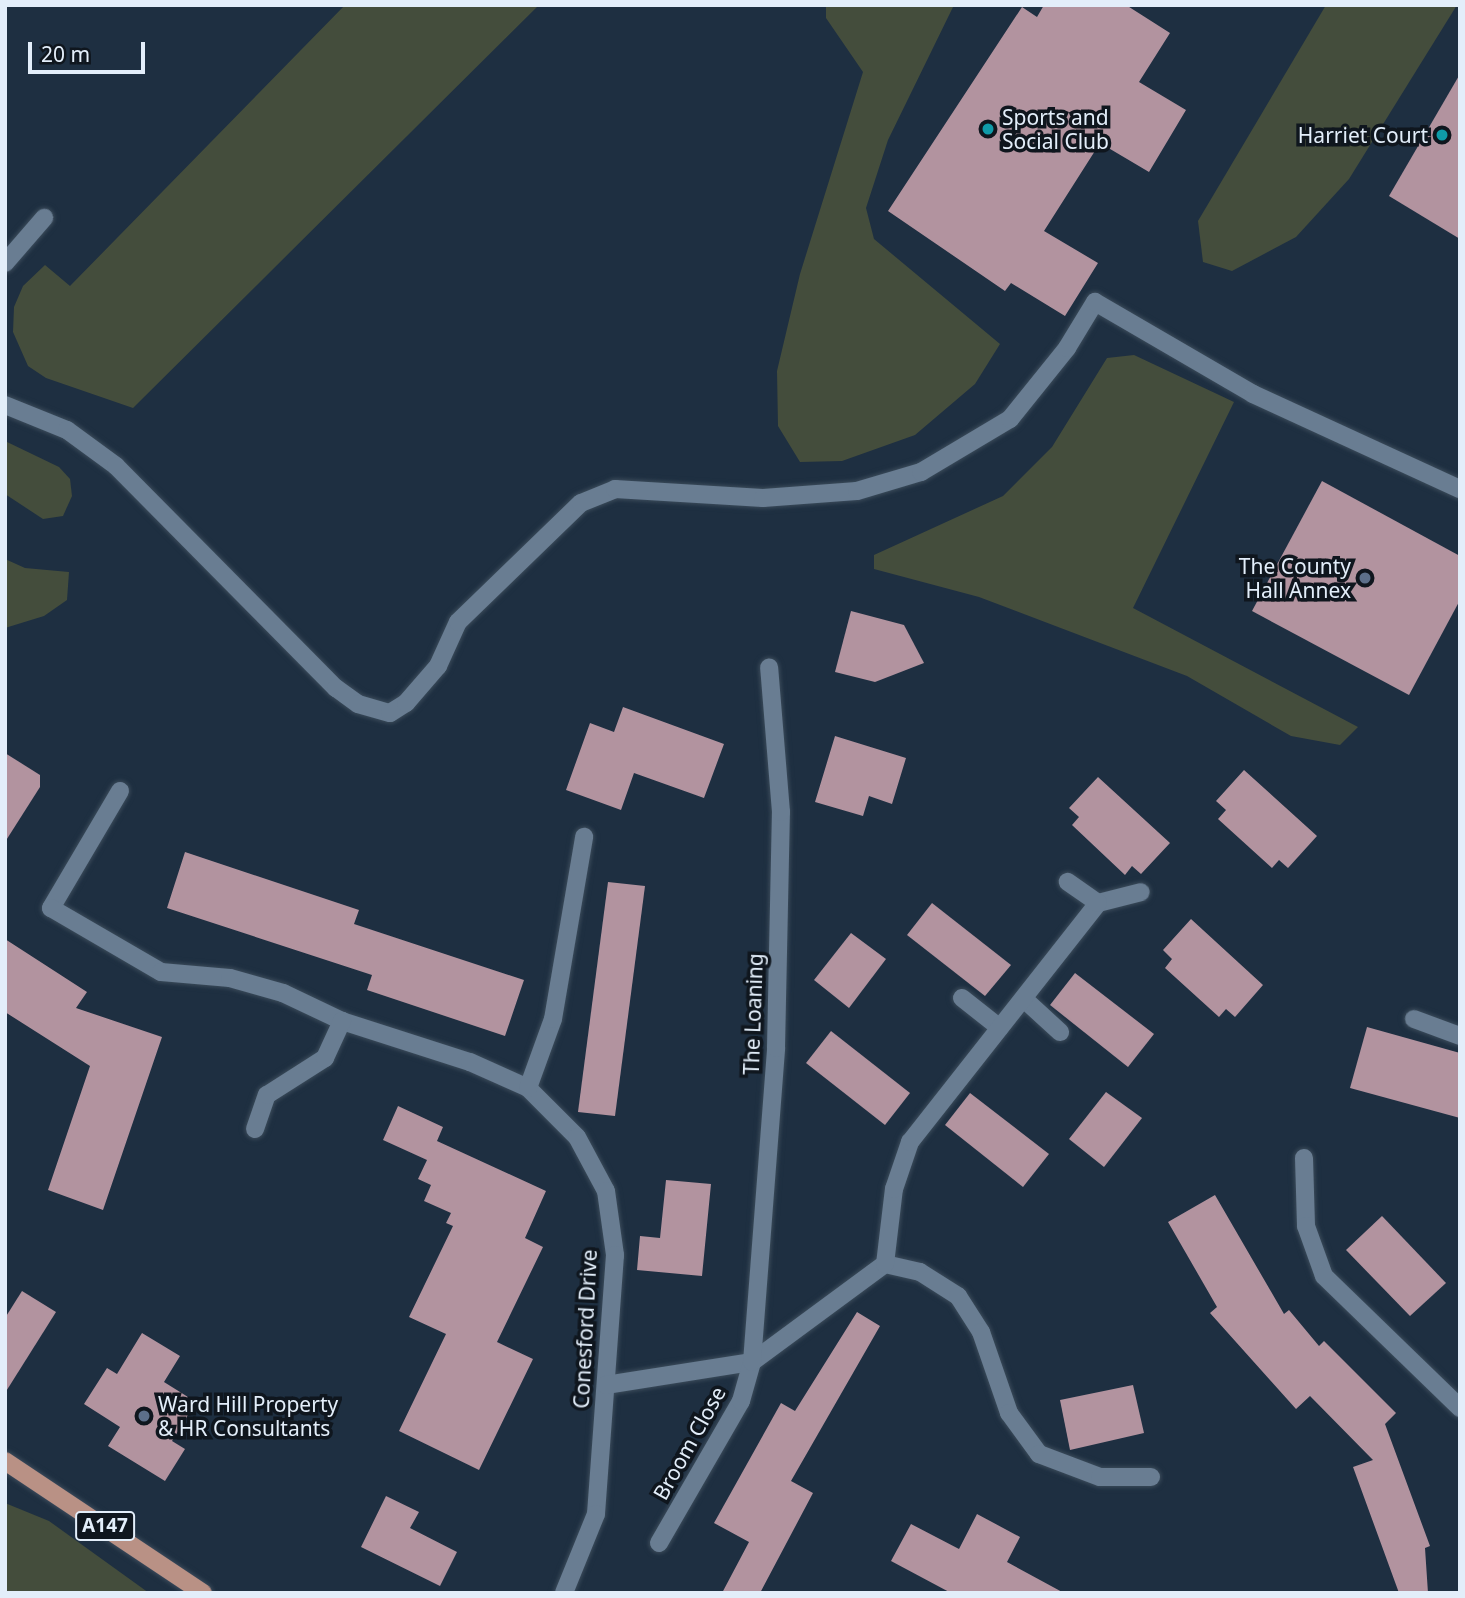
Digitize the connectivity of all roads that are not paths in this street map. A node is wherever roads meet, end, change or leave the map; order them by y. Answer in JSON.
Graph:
{"nodes":[{"id":1,"x":44,"y":218,"type":"dead end"},
{"id":2,"x":5,"y":263,"type":"edge"},
{"id":3,"x":5,"y":405,"type":"edge"},
{"id":4,"x":1460,"y":489,"type":"edge"},
{"id":5,"x":769,"y":667,"type":"dead end"},
{"id":6,"x":120,"y":791,"type":"dead end"},
{"id":7,"x":584,"y":837,"type":"dead end"},
{"id":8,"x":1068,"y":882,"type":"dead end"},
{"id":9,"x":1141,"y":892,"type":"dead end"},
{"id":10,"x":1098,"y":903,"type":"junction"},
{"id":11,"x":962,"y":998,"type":"dead end"},
{"id":12,"x":1024,"y":999,"type":"junction"},
{"id":13,"x":1414,"y":1018,"type":"dead end"},
{"id":14,"x":342,"y":1021,"type":"junction"},
{"id":15,"x":1000,"y":1028,"type":"junction"},
{"id":16,"x":1059,"y":1032,"type":"dead end"},
{"id":17,"x":1460,"y":1036,"type":"edge"},
{"id":18,"x":528,"y":1088,"type":"junction"},
{"id":19,"x":255,"y":1129,"type":"dead end"},
{"id":20,"x":1304,"y":1158,"type":"dead end"},
{"id":21,"x":885,"y":1264,"type":"junction"},
{"id":22,"x":752,"y":1362,"type":"junction"},
{"id":23,"x":606,"y":1385,"type":"junction"},
{"id":24,"x":1460,"y":1408,"type":"edge"},
{"id":25,"x":5,"y":1461,"type":"edge"},
{"id":26,"x":1151,"y":1477,"type":"dead end"},
{"id":27,"x":659,"y":1543,"type":"dead end"},
{"id":28,"x":203,"y":1593,"type":"edge"},
{"id":29,"x":564,"y":1593,"type":"edge"}],
"edges":[{"from":1,"to":2,"type":"street"},
{"from":3,"to":4,"type":"street"},
{"from":5,"to":22,"type":"street","name":"The Loaning"},
{"from":6,"to":14,"type":"street","name":"Conesford Drive"},
{"from":7,"to":18,"type":"street"},
{"from":8,"to":10,"type":"street"},
{"from":9,"to":10,"type":"street"},
{"from":10,"to":12,"type":"street"},
{"from":11,"to":15,"type":"street"},
{"from":12,"to":15,"type":"street"},
{"from":12,"to":16,"type":"street"},
{"from":13,"to":17,"type":"street"},
{"from":14,"to":18,"type":"street","name":"Conesford Drive"},
{"from":14,"to":19,"type":"street"},
{"from":15,"to":21,"type":"street"},
{"from":18,"to":23,"type":"street","name":"Conesford Drive"},
{"from":20,"to":24,"type":"street"},
{"from":21,"to":22,"type":"street","name":"Broom Close"},
{"from":21,"to":26,"type":"street"},
{"from":22,"to":23,"type":"street","name":"Broom Close"},
{"from":22,"to":27,"type":"street","name":"Broom Close"},
{"from":23,"to":29,"type":"street","name":"Conesford Drive"},
{"from":25,"to":28,"type":"main road","number":"A147"}]}
